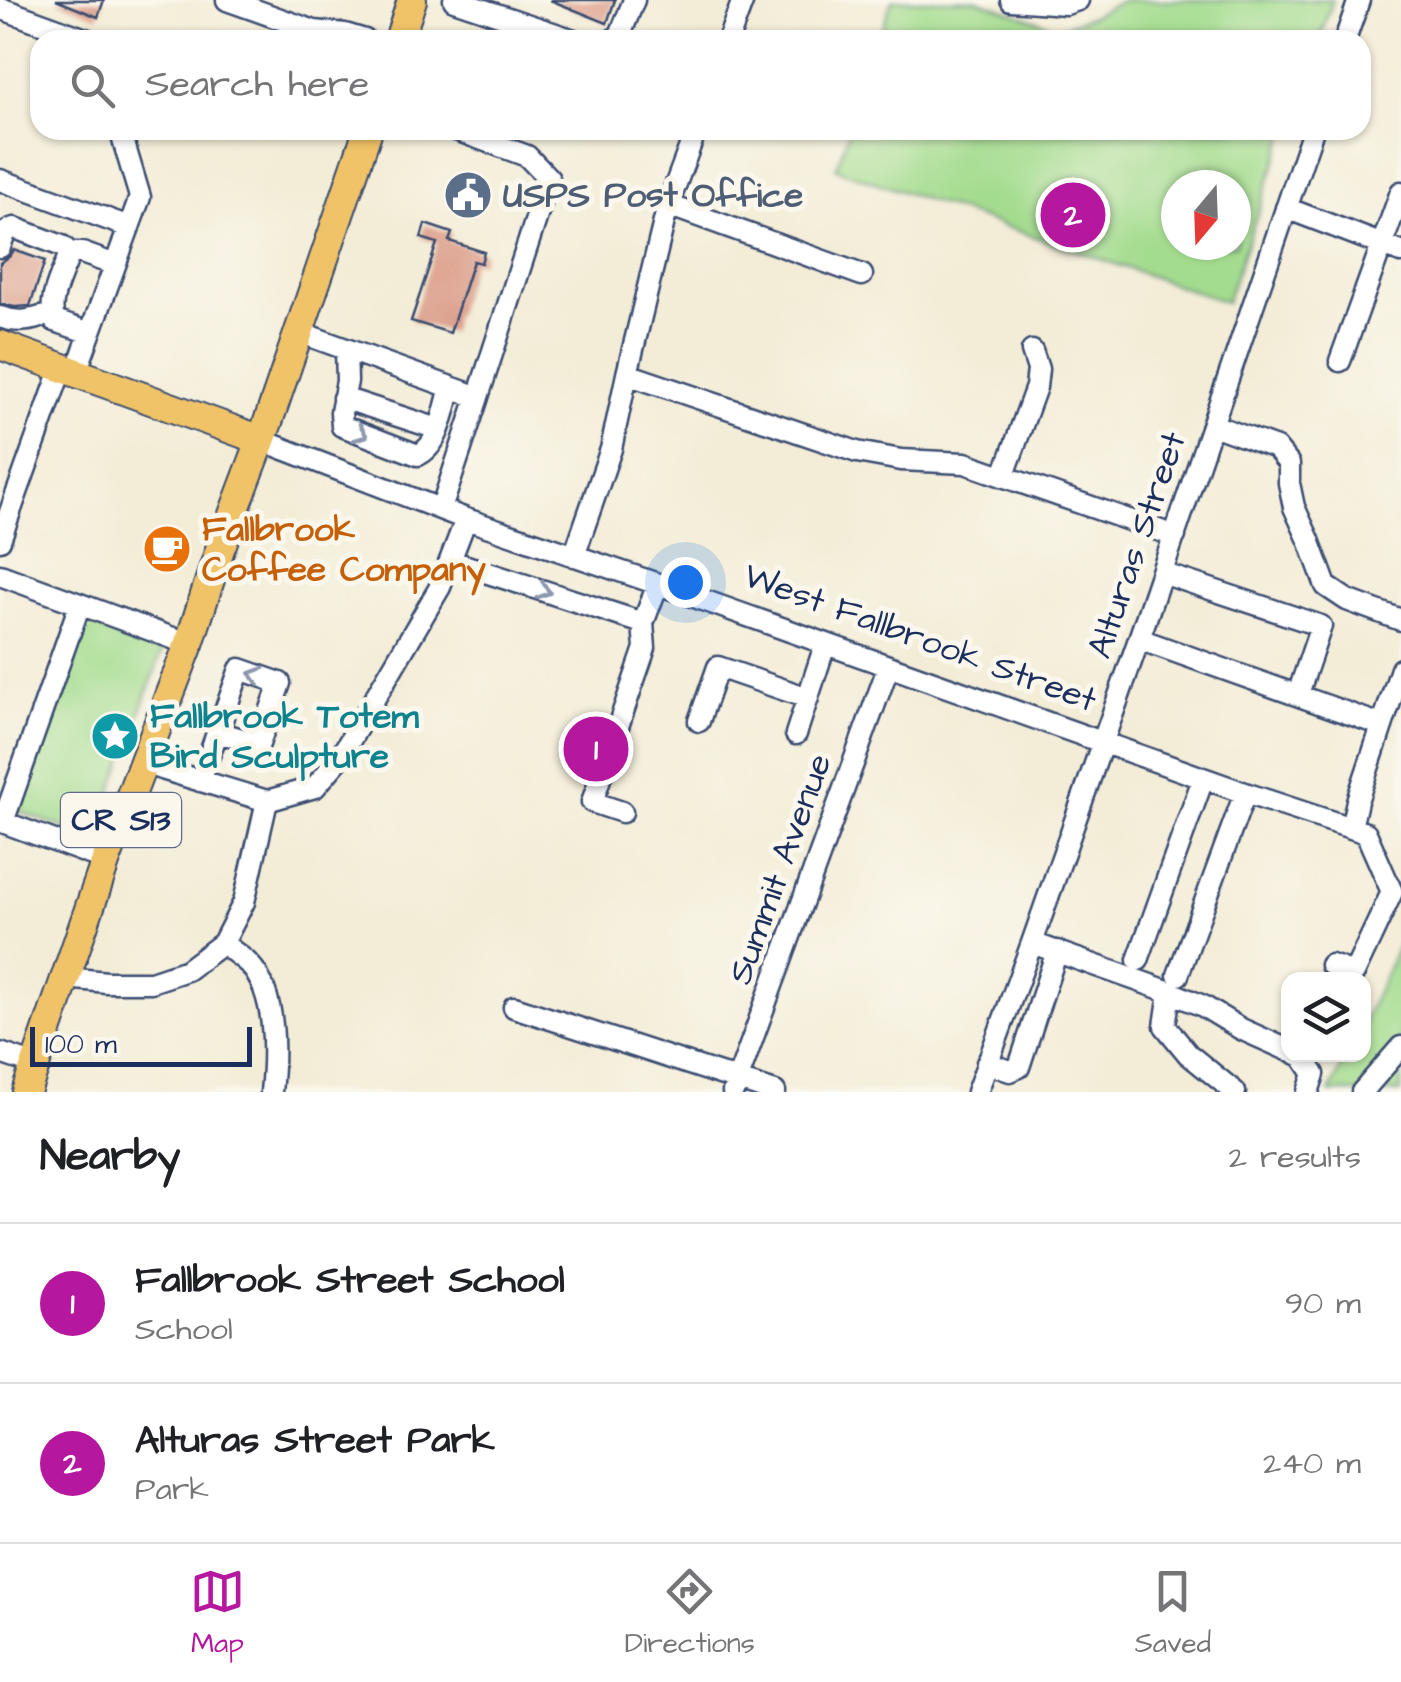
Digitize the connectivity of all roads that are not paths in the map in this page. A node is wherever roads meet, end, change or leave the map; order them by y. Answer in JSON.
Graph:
{"nodes":[{"id":1,"x":227,"y":0,"type":"edge"},
{"id":2,"x":412,"y":0,"type":"edge"},
{"id":3,"x":454,"y":0,"type":"edge"},
{"id":4,"x":634,"y":0,"type":"edge"},
{"id":5,"x":742,"y":0,"type":"edge"},
{"id":6,"x":1011,"y":0,"type":"edge"},
{"id":7,"x":1078,"y":0,"type":"edge"},
{"id":8,"x":1359,"y":0,"type":"edge"},
{"id":9,"x":0,"y":8,"type":"edge"},
{"id":10,"x":60,"y":30,"type":"edge"},
{"id":11,"x":311,"y":30,"type":"edge"},
{"id":12,"x":402,"y":30,"type":"edge"},
{"id":13,"x":544,"y":30,"type":"edge"},
{"id":14,"x":622,"y":30,"type":"edge"},
{"id":15,"x":732,"y":30,"type":"edge"},
{"id":16,"x":1348,"y":30,"type":"edge"},
{"id":17,"x":123,"y":140,"type":"edge"},
{"id":18,"x":365,"y":140,"type":"edge"},
{"id":19,"x":484,"y":140,"type":"edge"},
{"id":20,"x":692,"y":140,"type":"edge"},
{"id":21,"x":1310,"y":140,"type":"edge"},
{"id":22,"x":0,"y":180,"type":"edge"},
{"id":23,"x":1401,"y":192,"type":"edge"},
{"id":24,"x":668,"y":205,"type":"junction"},
{"id":25,"x":1286,"y":208,"type":"junction"},
{"id":26,"x":129,"y":226,"type":"junction"},
{"id":27,"x":5,"y":238,"type":"edge"},
{"id":28,"x":1391,"y":248,"type":"edge"},
{"id":29,"x":70,"y":252,"type":"junction"},
{"id":30,"x":115,"y":265,"type":"junction"},
{"id":31,"x":862,"y":275,"type":"dead end"},
{"id":32,"x":51,"y":314,"type":"junction"},
{"id":33,"x":0,"y":317,"type":"edge"},
{"id":34,"x":299,"y":332,"type":"junction"},
{"id":35,"x":90,"y":333,"type":"junction"},
{"id":36,"x":0,"y":344,"type":"edge"},
{"id":37,"x":346,"y":349,"type":"junction"},
{"id":38,"x":1032,"y":351,"type":"dead end"},
{"id":39,"x":1340,"y":361,"type":"dead end"},
{"id":40,"x":69,"y":370,"type":"junction"},
{"id":41,"x":627,"y":374,"type":"junction"},
{"id":42,"x":451,"y":387,"type":"junction"},
{"id":43,"x":478,"y":397,"type":"junction"},
{"id":44,"x":344,"y":398,"type":"junction"},
{"id":45,"x":1213,"y":425,"type":"junction"},
{"id":46,"x":438,"y":429,"type":"junction"},
{"id":47,"x":261,"y":440,"type":"junction"},
{"id":48,"x":1004,"y":475,"type":"junction"},
{"id":49,"x":441,"y":509,"type":"junction"},
{"id":50,"x":466,"y":519,"type":"junction"},
{"id":51,"x":1175,"y":536,"type":"junction"},
{"id":52,"x":0,"y":540,"type":"edge"},
{"id":53,"x":574,"y":556,"type":"junction"},
{"id":54,"x":451,"y":560,"type":"junction"},
{"id":55,"x":1162,"y":573,"type":"junction"},
{"id":56,"x":0,"y":575,"type":"edge"},
{"id":57,"x":658,"y":584,"type":"junction"},
{"id":58,"x":80,"y":604,"type":"junction"},
{"id":59,"x":1401,"y":620,"type":"edge"},
{"id":60,"x":643,"y":623,"type":"junction"},
{"id":61,"x":1139,"y":639,"type":"junction"},
{"id":62,"x":189,"y":644,"type":"junction"},
{"id":63,"x":825,"y":645,"type":"junction"},
{"id":64,"x":888,"y":668,"type":"junction"},
{"id":65,"x":1401,"y":670,"type":"edge"},
{"id":66,"x":1298,"y":694,"type":"junction"},
{"id":67,"x":808,"y":698,"type":"junction"},
{"id":68,"x":699,"y":721,"type":"dead end"},
{"id":69,"x":1381,"y":725,"type":"junction"},
{"id":70,"x":218,"y":732,"type":"dead end"},
{"id":71,"x":796,"y":734,"type":"dead end"},
{"id":72,"x":1102,"y":743,"type":"junction"},
{"id":73,"x":142,"y":763,"type":"junction"},
{"id":74,"x":1203,"y":779,"type":"junction"},
{"id":75,"x":200,"y":780,"type":"junction"},
{"id":76,"x":1245,"y":793,"type":"junction"},
{"id":77,"x":267,"y":801,"type":"junction"},
{"id":78,"x":622,"y":812,"type":"dead end"},
{"id":79,"x":1,"y":822,"type":"edge"},
{"id":80,"x":1359,"y":831,"type":"junction"},
{"id":81,"x":106,"y":860,"type":"junction"},
{"id":82,"x":1032,"y":943,"type":"junction"},
{"id":83,"x":222,"y":944,"type":"junction"},
{"id":84,"x":1057,"y":951,"type":"junction"},
{"id":85,"x":1138,"y":960,"type":"dead end"},
{"id":86,"x":1331,"y":965,"type":"dead end"},
{"id":87,"x":66,"y":978,"type":"junction"},
{"id":88,"x":1174,"y":984,"type":"junction"},
{"id":89,"x":514,"y":1007,"type":"dead end"},
{"id":90,"x":1281,"y":1047,"type":"edge"},
{"id":91,"x":1401,"y":1047,"type":"edge"},
{"id":92,"x":0,"y":1052,"type":"edge"},
{"id":93,"x":988,"y":1062,"type":"junction"},
{"id":94,"x":1306,"y":1062,"type":"edge"},
{"id":95,"x":31,"y":1079,"type":"edge"},
{"id":96,"x":736,"y":1085,"type":"edge"},
{"id":97,"x":272,"y":1092,"type":"edge"},
{"id":98,"x":775,"y":1092,"type":"edge"},
{"id":99,"x":977,"y":1092,"type":"edge"},
{"id":100,"x":1235,"y":1092,"type":"edge"},
{"id":101,"x":1308,"y":1092,"type":"edge"},
{"id":102,"x":1362,"y":1092,"type":"edge"}],
"edges":[{"from":1,"to":11,"type":"street"},
{"from":2,"to":12,"type":"main road"},
{"from":3,"to":13,"type":"street"},
{"from":4,"to":14,"type":"street"},
{"from":5,"to":15,"type":"street"},
{"from":6,"to":7,"type":"street"},
{"from":8,"to":16,"type":"street"},
{"from":9,"to":10,"type":"street"},
{"from":17,"to":26,"type":"street"},
{"from":18,"to":34,"type":"main road","number":"CR S13"},
{"from":19,"to":43,"type":"street"},
{"from":20,"to":24,"type":"street"},
{"from":21,"to":25,"type":"street","name":"Alturas Street"},
{"from":22,"to":26,"type":"street"},
{"from":23,"to":28,"type":"street"},
{"from":24,"to":31,"type":"street"},
{"from":24,"to":41,"type":"street"},
{"from":25,"to":28,"type":"street"},
{"from":25,"to":45,"type":"street","name":"Alturas Street"},
{"from":26,"to":30,"type":"street"},
{"from":27,"to":29,"type":"street"},
{"from":28,"to":39,"type":"street"},
{"from":29,"to":30,"type":"street"},
{"from":29,"to":32,"type":"street"},
{"from":30,"to":35,"type":"street"},
{"from":32,"to":33,"type":"street"},
{"from":32,"to":35,"type":"street"},
{"from":34,"to":37,"type":"street"},
{"from":34,"to":47,"type":"main road","number":"CR S13"},
{"from":35,"to":40,"type":"street"},
{"from":36,"to":40,"type":"main road","name":"West Fallbrook Street"},
{"from":37,"to":42,"type":"street"},
{"from":37,"to":44,"type":"street"},
{"from":38,"to":48,"type":"street"},
{"from":40,"to":47,"type":"main road","name":"West Fallbrook Street"},
{"from":40,"to":52,"type":"street"},
{"from":41,"to":48,"type":"street"},
{"from":41,"to":53,"type":"street"},
{"from":42,"to":43,"type":"street"},
{"from":42,"to":46,"type":"street"},
{"from":43,"to":49,"type":"street"},
{"from":44,"to":46,"type":"street"},
{"from":44,"to":46,"type":"street","one_way":true},
{"from":45,"to":51,"type":"street","name":"Alturas Street"},
{"from":45,"to":59,"type":"street"},
{"from":47,"to":49,"type":"street","name":"West Fallbrook Street"},
{"from":47,"to":62,"type":"main road","number":"CR S13"},
{"from":48,"to":51,"type":"street"},
{"from":49,"to":50,"type":"street","name":"West Fallbrook Street"},
{"from":50,"to":53,"type":"street","name":"West Fallbrook Street"},
{"from":50,"to":54,"type":"street"},
{"from":51,"to":55,"type":"street","name":"Alturas Street"},
{"from":53,"to":57,"type":"street","name":"West Fallbrook Street"},
{"from":54,"to":60,"type":"street","one_way":true},
{"from":54,"to":77,"type":"street"},
{"from":55,"to":61,"type":"street","name":"Alturas Street"},
{"from":55,"to":66,"type":"street"},
{"from":56,"to":58,"type":"street"},
{"from":57,"to":60,"type":"street"},
{"from":57,"to":63,"type":"street","name":"West Fallbrook Street"},
{"from":58,"to":62,"type":"street"},
{"from":58,"to":79,"type":"street"},
{"from":60,"to":78,"type":"street"},
{"from":61,"to":66,"type":"street"},
{"from":61,"to":72,"type":"street","name":"Alturas Street"},
{"from":62,"to":73,"type":"main road","number":"CR S13"},
{"from":63,"to":64,"type":"street","name":"West Fallbrook Street"},
{"from":63,"to":67,"type":"street"},
{"from":64,"to":72,"type":"street","name":"West Fallbrook Street"},
{"from":64,"to":96,"type":"street","name":"Summit Avenue"},
{"from":65,"to":69,"type":"street"},
{"from":66,"to":69,"type":"street"},
{"from":67,"to":68,"type":"street"},
{"from":67,"to":71,"type":"street"},
{"from":69,"to":80,"type":"street"},
{"from":70,"to":75,"type":"street"},
{"from":72,"to":74,"type":"street","name":"West Fallbrook Street"},
{"from":72,"to":82,"type":"street","name":"Alturas Street"},
{"from":73,"to":75,"type":"street"},
{"from":73,"to":81,"type":"main road","number":"CR S13"},
{"from":74,"to":76,"type":"street","name":"West Fallbrook Street"},
{"from":74,"to":85,"type":"street"},
{"from":75,"to":77,"type":"street"},
{"from":76,"to":80,"type":"street","name":"West Fallbrook Street"},
{"from":76,"to":88,"type":"street"},
{"from":77,"to":83,"type":"street"},
{"from":79,"to":81,"type":"street"},
{"from":80,"to":86,"type":"street"},
{"from":81,"to":87,"type":"main road","number":"CR S13"},
{"from":82,"to":84,"type":"street"},
{"from":82,"to":93,"type":"street","name":"Alturas Street"},
{"from":83,"to":87,"type":"street"},
{"from":83,"to":97,"type":"street"},
{"from":84,"to":88,"type":"street"},
{"from":84,"to":93,"type":"street"},
{"from":87,"to":95,"type":"main road","number":"CR S13"},
{"from":88,"to":90,"type":"street"},
{"from":88,"to":100,"type":"street"},
{"from":89,"to":96,"type":"street"},
{"from":91,"to":102,"type":"street"},
{"from":92,"to":95,"type":"street"},
{"from":93,"to":99,"type":"street","name":"Alturas Street"},
{"from":94,"to":101,"type":"street"},
{"from":96,"to":98,"type":"street"}]}
